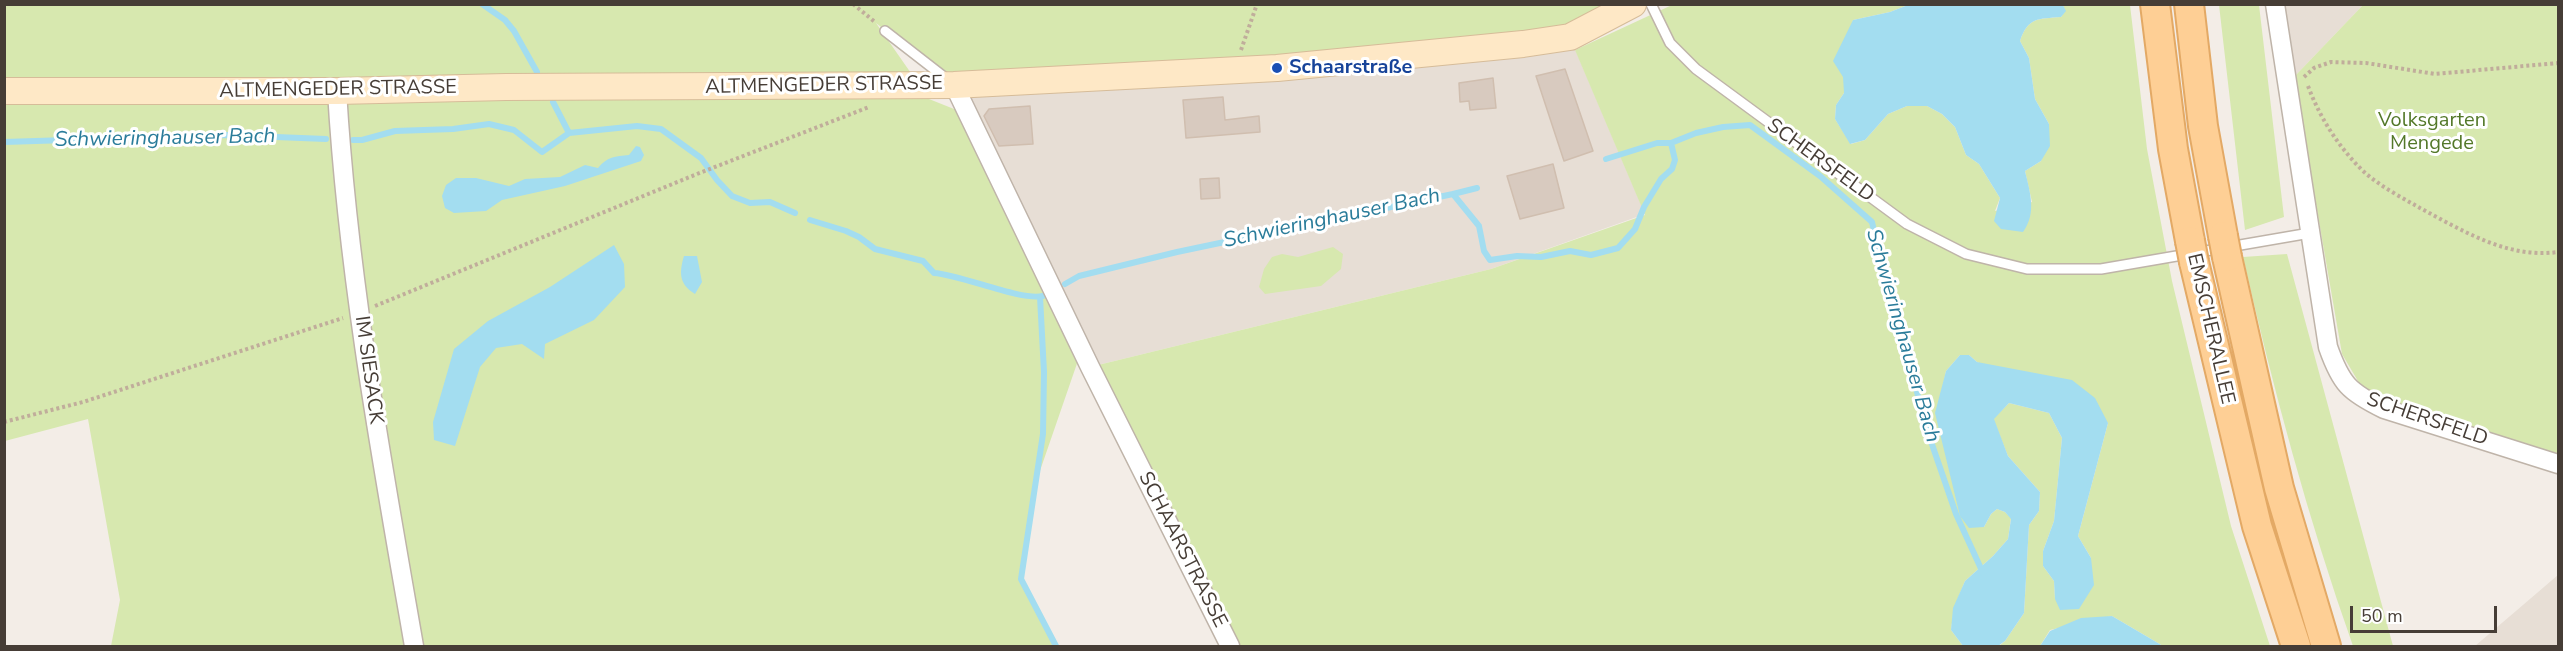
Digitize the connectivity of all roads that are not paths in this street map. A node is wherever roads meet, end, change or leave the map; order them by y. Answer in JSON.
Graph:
{"nodes":[{"id":1,"x":1633,"y":4,"type":"edge"},
{"id":2,"x":1651,"y":4,"type":"edge"},
{"id":3,"x":2155,"y":4,"type":"edge"},
{"id":4,"x":2189,"y":4,"type":"edge"},
{"id":5,"x":2275,"y":4,"type":"edge"},
{"id":6,"x":885,"y":30,"type":"road end"},
{"id":7,"x":954,"y":85,"type":"junction"},
{"id":8,"x":4,"y":91,"type":"edge"},
{"id":9,"x":337,"y":91,"type":"junction"},
{"id":10,"x":2310,"y":233,"type":"junction"},
{"id":11,"x":2559,"y":464,"type":"edge"},
{"id":12,"x":414,"y":646,"type":"edge"},
{"id":13,"x":1230,"y":646,"type":"edge"},
{"id":14,"x":2296,"y":646,"type":"edge"},
{"id":15,"x":2326,"y":646,"type":"edge"}],
"edges":[{"from":1,"to":7,"type":"street","name":"ALTMENGEDER STRASSE"},
{"from":2,"to":10,"type":"lane","name":"SCHERSFELD"},
{"from":3,"to":14,"type":"main road","name":"EMSCHERALLEE"},
{"from":4,"to":15,"type":"main road","name":"EMSCHERALLEE"},
{"from":5,"to":10,"type":"street","name":"SCHERSFELD"},
{"from":6,"to":7,"type":"lane","name":"SCHAARSTRASSE"},
{"from":7,"to":9,"type":"street","name":"ALTMENGEDER STRASSE"},
{"from":7,"to":13,"type":"street","name":"SCHAARSTRASSE"},
{"from":8,"to":9,"type":"street","name":"ALTMENGEDER STRASSE"},
{"from":9,"to":12,"type":"street","name":"IM SIESACK"},
{"from":10,"to":11,"type":"street","name":"SCHERSFELD"}]}
